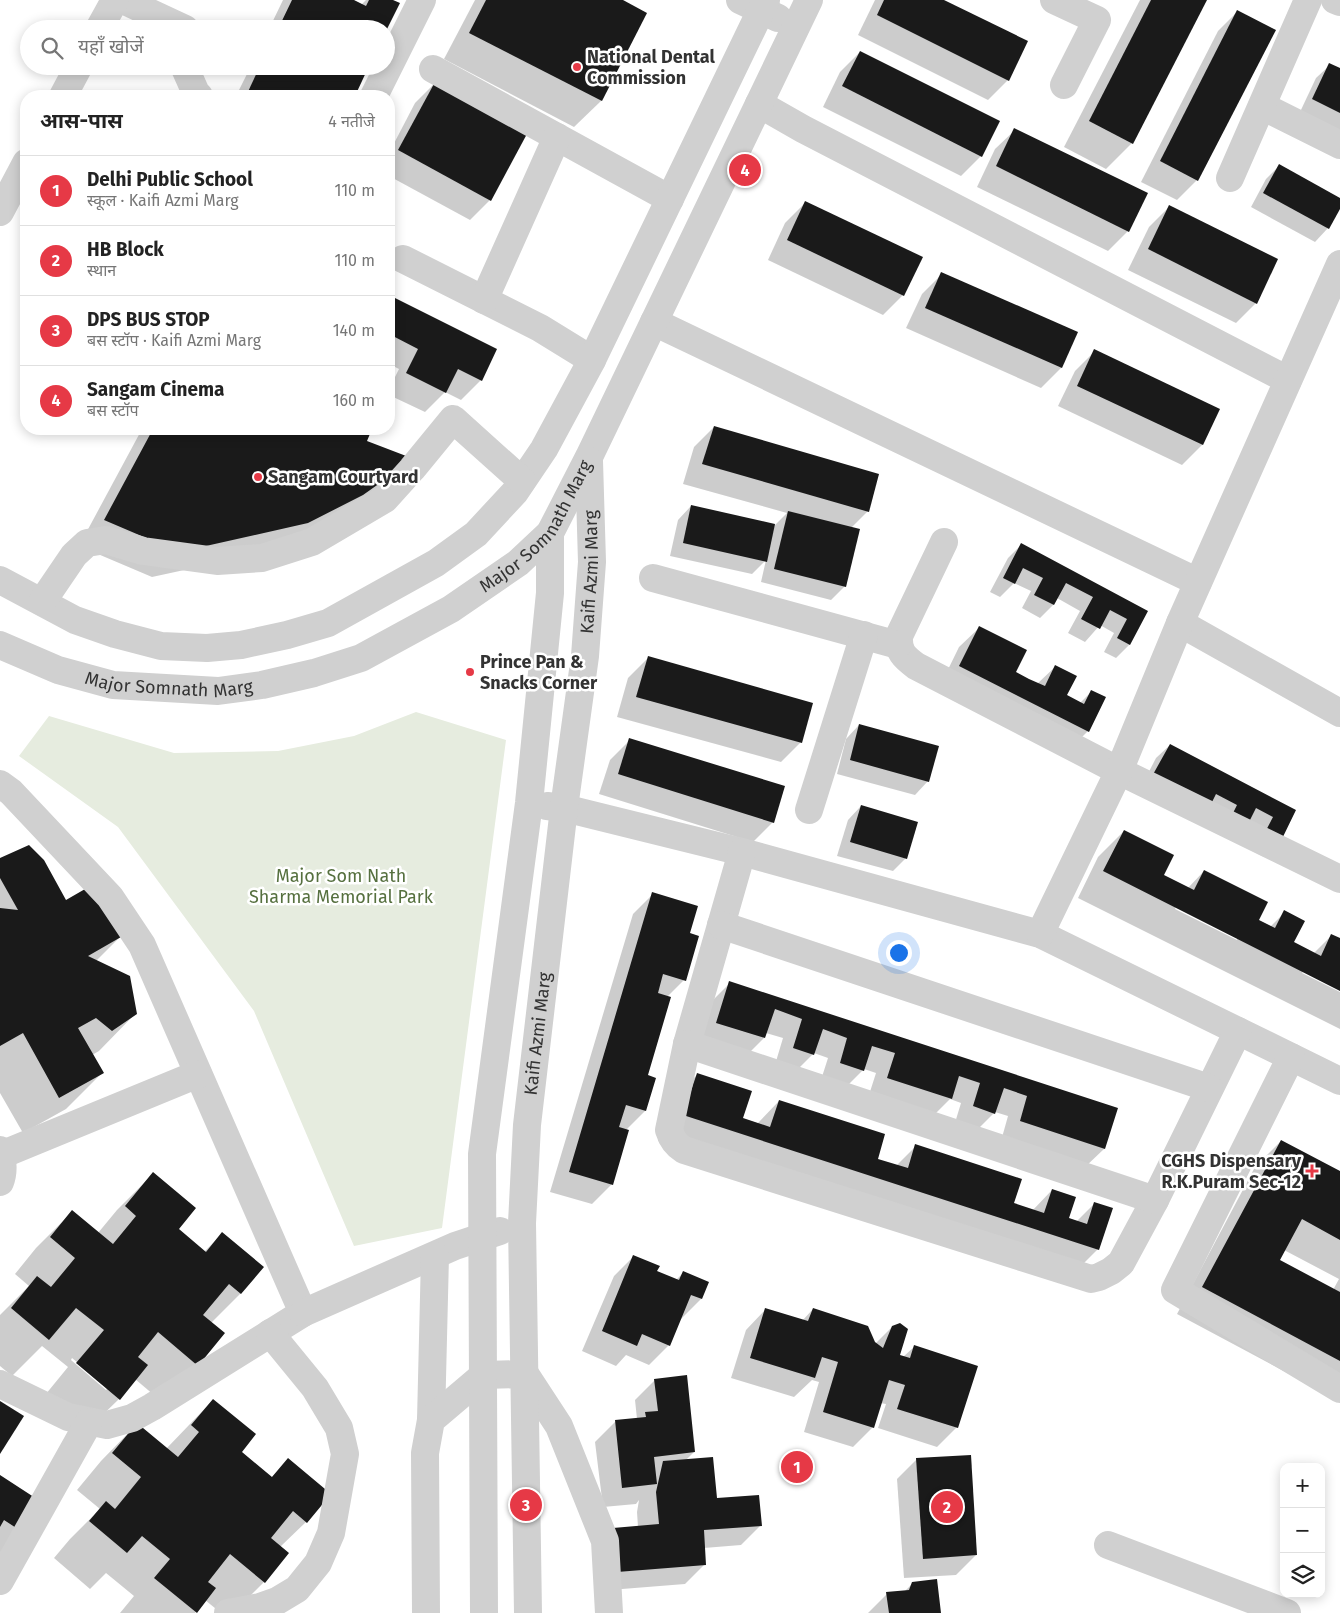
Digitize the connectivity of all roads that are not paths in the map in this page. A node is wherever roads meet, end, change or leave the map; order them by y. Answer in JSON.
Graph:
{"nodes":[{"id":1,"x":114,"y":0,"type":"edge"},
{"id":2,"x":123,"y":0,"type":"edge"},
{"id":3,"x":808,"y":0,"type":"edge"},
{"id":4,"x":1054,"y":0,"type":"edge"},
{"id":5,"x":1308,"y":0,"type":"edge"},
{"id":6,"x":1334,"y":0,"type":"edge"},
{"id":7,"x":414,"y":2,"type":"edge"},
{"id":8,"x":1340,"y":2,"type":"edge"},
{"id":9,"x":756,"y":3,"type":"edge"},
{"id":10,"x":1102,"y":10,"type":"edge"},
{"id":11,"x":104,"y":20,"type":"edge"},
{"id":12,"x":173,"y":20,"type":"edge"},
{"id":13,"x":796,"y":26,"type":"junction"},
{"id":14,"x":395,"y":47,"type":"edge"},
{"id":15,"x":433,"y":69,"type":"dead end"},
{"id":16,"x":74,"y":75,"type":"edge"},
{"id":17,"x":188,"y":75,"type":"edge"},
{"id":18,"x":383,"y":75,"type":"edge"},
{"id":19,"x":1064,"y":85,"type":"dead end"},
{"id":20,"x":65,"y":90,"type":"edge"},
{"id":21,"x":195,"y":90,"type":"edge"},
{"id":22,"x":377,"y":90,"type":"edge"},
{"id":23,"x":759,"y":104,"type":"junction"},
{"id":24,"x":1262,"y":106,"type":"junction"},
{"id":25,"x":557,"y":137,"type":"junction"},
{"id":26,"x":1340,"y":145,"type":"edge"},
{"id":27,"x":20,"y":174,"type":"edge"},
{"id":28,"x":1230,"y":178,"type":"dead end"},
{"id":29,"x":670,"y":199,"type":"junction"},
{"id":30,"x":0,"y":212,"type":"edge"},
{"id":31,"x":403,"y":259,"type":"dead end"},
{"id":32,"x":1340,"y":264,"type":"edge"},
{"id":33,"x":484,"y":300,"type":"junction"},
{"id":34,"x":654,"y":322,"type":"junction"},
{"id":35,"x":592,"y":360,"type":"junction"},
{"id":36,"x":1288,"y":380,"type":"junction"},
{"id":37,"x":588,"y":457,"type":"junction"},
{"id":38,"x":522,"y":481,"type":"junction"},
{"id":39,"x":550,"y":533,"type":"junction"},
{"id":40,"x":944,"y":542,"type":"dead end"},
{"id":41,"x":653,"y":578,"type":"dead end"},
{"id":42,"x":0,"y":580,"type":"edge"},
{"id":43,"x":1198,"y":582,"type":"junction"},
{"id":44,"x":42,"y":602,"type":"junction"},
{"id":45,"x":1180,"y":623,"type":"junction"},
{"id":46,"x":864,"y":635,"type":"junction"},
{"id":47,"x":0,"y":644,"type":"edge"},
{"id":48,"x":898,"y":645,"type":"junction"},
{"id":49,"x":1340,"y":713,"type":"edge"},
{"id":50,"x":1119,"y":771,"type":"junction"},
{"id":51,"x":4,"y":796,"type":"edge"},
{"id":52,"x":529,"y":803,"type":"junction"},
{"id":53,"x":564,"y":808,"type":"junction"},
{"id":54,"x":809,"y":810,"type":"dead end"},
{"id":55,"x":742,"y":852,"type":"junction"},
{"id":56,"x":1340,"y":879,"type":"edge"},
{"id":57,"x":721,"y":925,"type":"junction"},
{"id":58,"x":1040,"y":934,"type":"junction"},
{"id":59,"x":1238,"y":1031,"type":"junction"},
{"id":60,"x":687,"y":1044,"type":"junction"},
{"id":61,"x":1291,"y":1057,"type":"junction"},
{"id":62,"x":198,"y":1074,"type":"junction"},
{"id":63,"x":1340,"y":1081,"type":"edge"},
{"id":64,"x":1209,"y":1088,"type":"junction"},
{"id":65,"x":1,"y":1152,"type":"edge"},
{"id":66,"x":0,"y":1182,"type":"edge"},
{"id":67,"x":1155,"y":1200,"type":"junction"},
{"id":68,"x":522,"y":1223,"type":"junction"},
{"id":69,"x":483,"y":1237,"type":"junction"},
{"id":70,"x":435,"y":1256,"type":"junction"},
{"id":71,"x":303,"y":1313,"type":"junction"},
{"id":72,"x":270,"y":1333,"type":"junction"},
{"id":73,"x":525,"y":1374,"type":"junction"},
{"id":74,"x":484,"y":1375,"type":"junction"},
{"id":75,"x":0,"y":1384,"type":"edge"},
{"id":76,"x":1340,"y":1389,"type":"edge"},
{"id":77,"x":430,"y":1420,"type":"junction"},
{"id":78,"x":89,"y":1422,"type":"junction"},
{"id":79,"x":1108,"y":1544,"type":"dead end"},
{"id":80,"x":0,"y":1581,"type":"edge"},
{"id":81,"x":228,"y":1613,"type":"edge"},
{"id":82,"x":426,"y":1613,"type":"edge"},
{"id":83,"x":484,"y":1613,"type":"edge"},
{"id":84,"x":528,"y":1613,"type":"edge"},
{"id":85,"x":609,"y":1613,"type":"edge"},
{"id":86,"x":1287,"y":1613,"type":"edge"}],
"edges":[{"from":1,"to":11,"type":"street"},
{"from":2,"to":12,"type":"street"},
{"from":3,"to":13,"type":"street","name":"Major Somnath Marg"},
{"from":4,"to":10,"type":"street"},
{"from":5,"to":24,"type":"street"},
{"from":6,"to":8,"type":"street"},
{"from":7,"to":14,"type":"street"},
{"from":9,"to":13,"type":"street"},
{"from":9,"to":29,"type":"street","name":"Major Somnath Marg"},
{"from":10,"to":19,"type":"street"},
{"from":13,"to":23,"type":"street","name":"Major Somnath Marg"},
{"from":15,"to":25,"type":"street"},
{"from":16,"to":20,"type":"street"},
{"from":17,"to":21,"type":"street"},
{"from":18,"to":22,"type":"street"},
{"from":23,"to":34,"type":"street","name":"Major Somnath Marg"},
{"from":23,"to":36,"type":"street"},
{"from":24,"to":26,"type":"street"},
{"from":24,"to":28,"type":"street"},
{"from":25,"to":29,"type":"street"},
{"from":25,"to":33,"type":"street"},
{"from":27,"to":30,"type":"street"},
{"from":29,"to":35,"type":"street","name":"Major Somnath Marg"},
{"from":31,"to":33,"type":"street"},
{"from":32,"to":36,"type":"street"},
{"from":33,"to":35,"type":"street"},
{"from":34,"to":37,"type":"street","name":"Major Somnath Marg"},
{"from":34,"to":43,"type":"street"},
{"from":35,"to":38,"type":"street","name":"Major Somnath Marg"},
{"from":36,"to":43,"type":"street"},
{"from":37,"to":39,"type":"street","name":"Major Somnath Marg"},
{"from":37,"to":53,"type":"street","name":"Kaifi Azmi Marg"},
{"from":38,"to":44,"type":"street","name":"Major Somnath Marg"},
{"from":38,"to":44,"type":"street"},
{"from":39,"to":47,"type":"street","name":"Major Somnath Marg"},
{"from":39,"to":52,"type":"street"},
{"from":40,"to":48,"type":"street"},
{"from":41,"to":46,"type":"street"},
{"from":42,"to":44,"type":"street","name":"Major Somnath Marg"},
{"from":43,"to":45,"type":"street"},
{"from":45,"to":49,"type":"street"},
{"from":45,"to":50,"type":"street"},
{"from":46,"to":48,"type":"street"},
{"from":46,"to":54,"type":"street"},
{"from":48,"to":50,"type":"street"},
{"from":50,"to":56,"type":"street"},
{"from":50,"to":58,"type":"street"},
{"from":51,"to":62,"type":"street"},
{"from":52,"to":53,"type":"street"},
{"from":52,"to":69,"type":"street"},
{"from":53,"to":55,"type":"street"},
{"from":53,"to":68,"type":"street","name":"Kaifi Azmi Marg"},
{"from":55,"to":57,"type":"street"},
{"from":55,"to":58,"type":"street"},
{"from":57,"to":60,"type":"street"},
{"from":57,"to":64,"type":"street"},
{"from":58,"to":59,"type":"street"},
{"from":59,"to":61,"type":"street"},
{"from":59,"to":64,"type":"street"},
{"from":60,"to":67,"type":"street"},
{"from":60,"to":67,"type":"street"},
{"from":61,"to":63,"type":"street"},
{"from":61,"to":76,"type":"street"},
{"from":62,"to":65,"type":"street"},
{"from":62,"to":71,"type":"street"},
{"from":64,"to":67,"type":"street"},
{"from":65,"to":66,"type":"street"},
{"from":68,"to":69,"type":"street"},
{"from":68,"to":73,"type":"street","name":"Kaifi Azmi Marg"},
{"from":69,"to":70,"type":"street"},
{"from":69,"to":74,"type":"street"},
{"from":70,"to":71,"type":"street"},
{"from":70,"to":77,"type":"street"},
{"from":71,"to":72,"type":"street"},
{"from":72,"to":78,"type":"street"},
{"from":72,"to":81,"type":"street"},
{"from":73,"to":74,"type":"street"},
{"from":73,"to":84,"type":"street","name":"Kaifi Azmi Marg"},
{"from":73,"to":85,"type":"street"},
{"from":74,"to":77,"type":"street"},
{"from":74,"to":83,"type":"street"},
{"from":75,"to":78,"type":"street"},
{"from":77,"to":82,"type":"street"},
{"from":78,"to":80,"type":"street"},
{"from":79,"to":86,"type":"street"}]}
